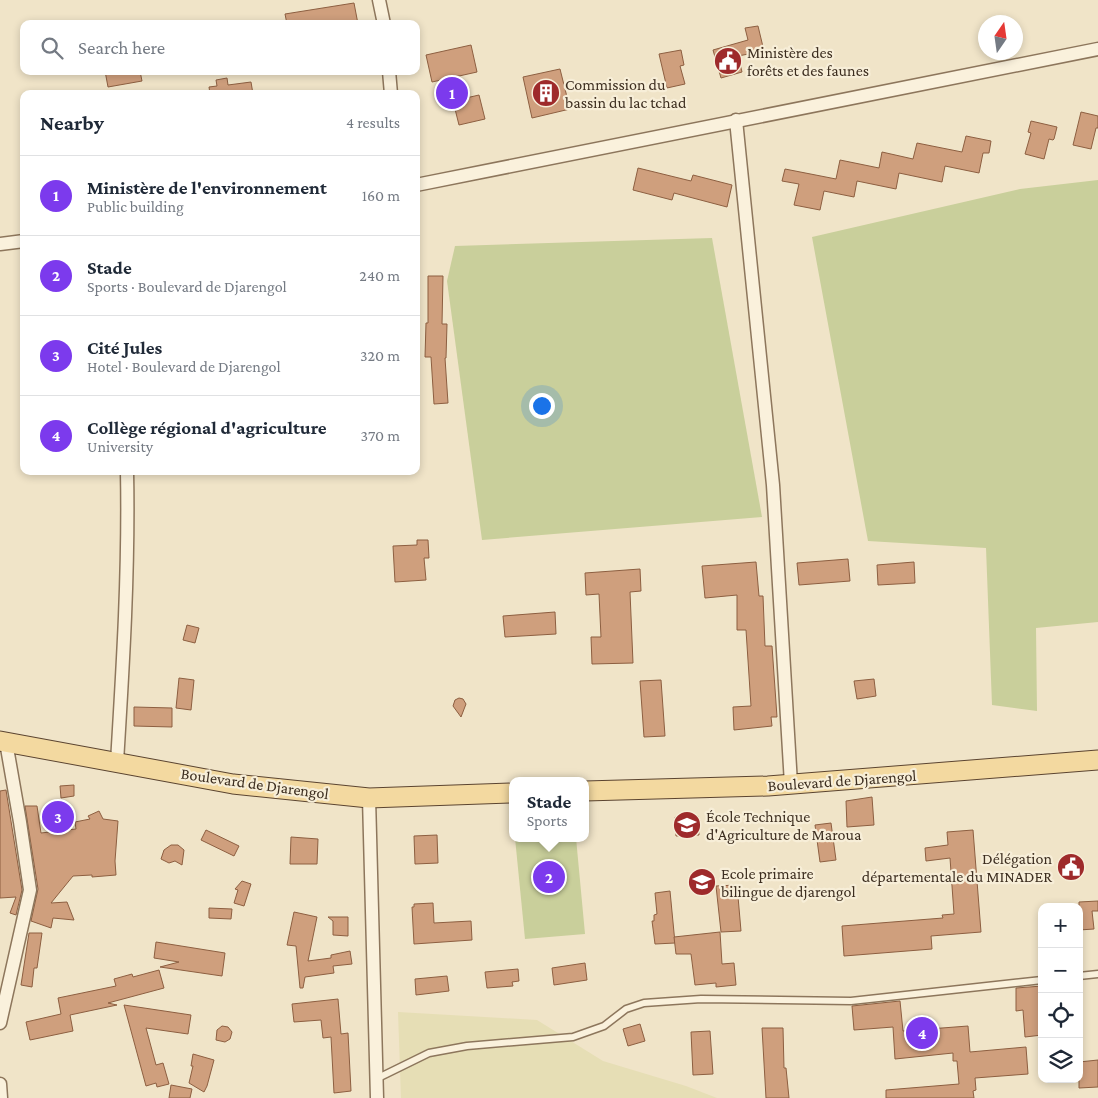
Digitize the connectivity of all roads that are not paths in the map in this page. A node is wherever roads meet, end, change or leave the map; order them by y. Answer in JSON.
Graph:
{"nodes":[{"id":1,"x":379,"y":0,"type":"edge"},
{"id":2,"x":383,"y":20,"type":"edge"},
{"id":3,"x":1098,"y":49,"type":"edge"},
{"id":4,"x":389,"y":75,"type":"edge"},
{"id":5,"x":391,"y":90,"type":"edge"},
{"id":6,"x":736,"y":120,"type":"junction"},
{"id":7,"x":420,"y":184,"type":"edge"},
{"id":8,"x":20,"y":242,"type":"edge"},
{"id":9,"x":0,"y":244,"type":"edge"},
{"id":10,"x":127,"y":475,"type":"edge"},
{"id":11,"x":3,"y":741,"type":"edge"},
{"id":12,"x":1098,"y":760,"type":"edge"},
{"id":13,"x":117,"y":762,"type":"junction"},
{"id":14,"x":791,"y":784,"type":"junction"},
{"id":15,"x":589,"y":791,"type":"edge"},
{"id":16,"x":509,"y":793,"type":"edge"},
{"id":17,"x":369,"y":798,"type":"junction"},
{"id":18,"x":1098,"y":974,"type":"edge"},
{"id":19,"x":1083,"y":976,"type":"edge"},
{"id":20,"x":1038,"y":980,"type":"edge"},
{"id":21,"x":0,"y":1023,"type":"edge"},
{"id":22,"x":376,"y":1079,"type":"junction"},
{"id":23,"x":0,"y":1084,"type":"edge"},
{"id":24,"x":1,"y":1098,"type":"edge"},
{"id":25,"x":377,"y":1098,"type":"edge"}],
"edges":[{"from":1,"to":2,"type":"street"},
{"from":3,"to":6,"type":"street"},
{"from":4,"to":5,"type":"street"},
{"from":6,"to":7,"type":"street"},
{"from":6,"to":14,"type":"street"},
{"from":8,"to":9,"type":"street"},
{"from":10,"to":13,"type":"street"},
{"from":11,"to":13,"type":"main road","name":"Boulevard de Djarengol"},
{"from":11,"to":21,"type":"street"},
{"from":12,"to":14,"type":"main road","name":"Boulevard de Djarengol"},
{"from":13,"to":17,"type":"main road","name":"Boulevard de Djarengol"},
{"from":14,"to":15,"type":"main road","name":"Boulevard de Djarengol"},
{"from":16,"to":17,"type":"main road","name":"Boulevard de Djarengol"},
{"from":17,"to":22,"type":"street"},
{"from":18,"to":19,"type":"lane"},
{"from":20,"to":22,"type":"lane"},
{"from":22,"to":25,"type":"street"},
{"from":23,"to":24,"type":"street"}]}
